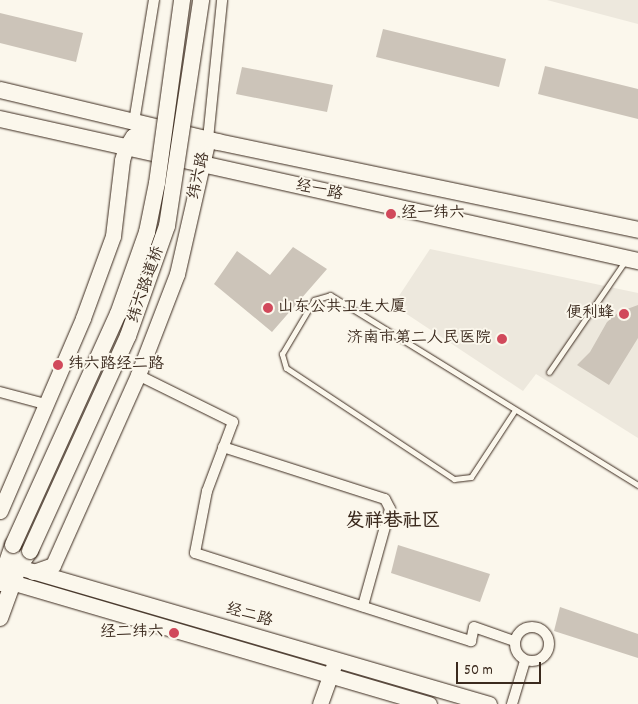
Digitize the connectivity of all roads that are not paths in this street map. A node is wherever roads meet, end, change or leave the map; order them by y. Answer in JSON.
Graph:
{"nodes":[{"id":1,"x":154,"y":0,"type":"edge"},
{"id":2,"x":182,"y":0,"type":"edge"},
{"id":3,"x":201,"y":0,"type":"edge"},
{"id":4,"x":222,"y":0,"type":"edge"},
{"id":5,"x":0,"y":90,"type":"edge"},
{"id":6,"x":0,"y":119,"type":"edge"},
{"id":7,"x":134,"y":122,"type":"junction"},
{"id":8,"x":208,"y":140,"type":"junction"},
{"id":9,"x":126,"y":147,"type":"junction"},
{"id":10,"x":202,"y":166,"type":"junction"},
{"id":11,"x":638,"y":230,"type":"edge"},
{"id":12,"x":632,"y":260,"type":"edge"},
{"id":13,"x":549,"y":372,"type":"dead end"},
{"id":14,"x":138,"y":375,"type":"junction"},
{"id":15,"x":0,"y":392,"type":"edge"},
{"id":16,"x":45,"y":404,"type":"junction"},
{"id":17,"x":515,"y":410,"type":"junction"},
{"id":18,"x":223,"y":447,"type":"junction"},
{"id":19,"x":638,"y":485,"type":"edge"},
{"id":20,"x":0,"y":511,"type":"edge"},
{"id":21,"x":8,"y":572,"type":"edge"},
{"id":22,"x":363,"y":606,"type":"junction"},
{"id":23,"x":0,"y":618,"type":"edge"},
{"id":24,"x":514,"y":641,"type":"junction"},
{"id":25,"x":525,"y":660,"type":"junction"},
{"id":26,"x":334,"y":666,"type":"junction"},
{"id":27,"x":320,"y":704,"type":"edge"},
{"id":28,"x":429,"y":704,"type":"edge"},
{"id":29,"x":489,"y":704,"type":"edge"},
{"id":30,"x":512,"y":704,"type":"edge"}],
"edges":[{"from":1,"to":7,"type":"street"},
{"from":2,"to":21,"type":"main road","name":"纬六路道桥","bridge":true},
{"from":3,"to":21,"type":"main road","name":"纬六路道桥","bridge":true},
{"from":4,"to":8,"type":"street"},
{"from":5,"to":7,"type":"main road","name":"经一路"},
{"from":6,"to":9,"type":"main road","name":"经一路"},
{"from":7,"to":8,"type":"main road","name":"经一路"},
{"from":8,"to":9,"type":"street","name":"纬六路"},
{"from":8,"to":10,"type":"street","name":"纬六路"},
{"from":8,"to":11,"type":"main road","name":"经一路"},
{"from":9,"to":10,"type":"main road","name":"经一路"},
{"from":9,"to":16,"type":"street"},
{"from":10,"to":12,"type":"main road","name":"经一路"},
{"from":10,"to":14,"type":"street","name":"纬六路"},
{"from":12,"to":13,"type":"lane"},
{"from":14,"to":18,"type":"street"},
{"from":14,"to":21,"type":"street","name":"纬六路"},
{"from":15,"to":16,"type":"street"},
{"from":16,"to":20,"type":"street"},
{"from":17,"to":17,"type":"lane"},
{"from":17,"to":19,"type":"lane"},
{"from":18,"to":22,"type":"street"},
{"from":18,"to":22,"type":"street"},
{"from":21,"to":23,"type":"main road"},
{"from":21,"to":26,"type":"street","name":"经二路"},
{"from":21,"to":26,"type":"street","name":"经二路"},
{"from":22,"to":24,"type":"street"},
{"from":24,"to":25,"type":"street"},
{"from":24,"to":25,"type":"street"},
{"from":25,"to":30,"type":"street"},
{"from":26,"to":27,"type":"street"},
{"from":26,"to":28,"type":"street","name":"经二路"},
{"from":26,"to":29,"type":"street","name":"经二路"}]}
